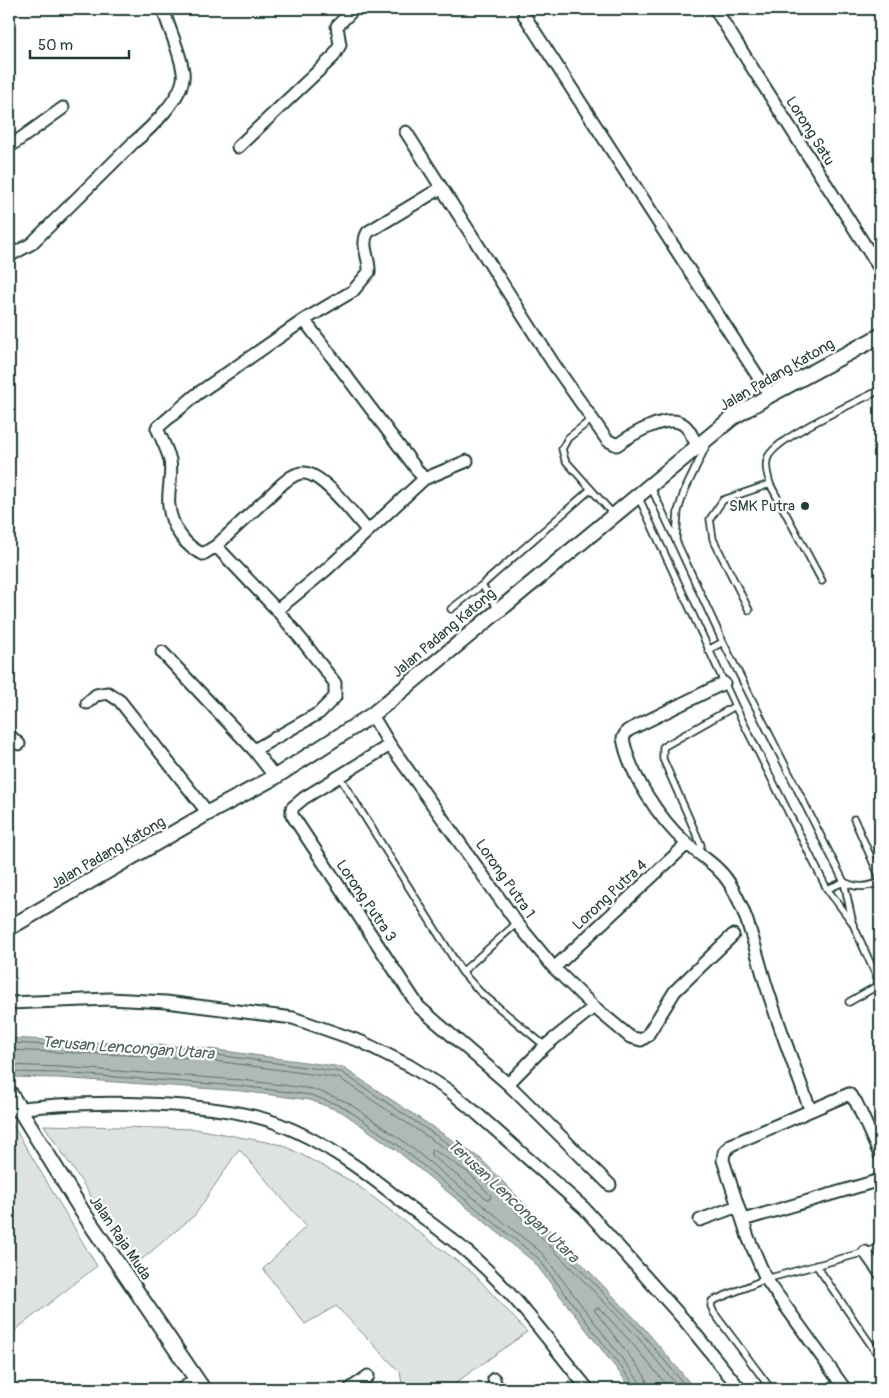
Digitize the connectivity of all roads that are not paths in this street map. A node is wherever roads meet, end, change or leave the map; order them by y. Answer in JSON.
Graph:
{"nodes":[{"id":1,"x":163,"y":9,"type":"edge"},
{"id":2,"x":354,"y":9,"type":"edge"},
{"id":3,"x":715,"y":9,"type":"edge"},
{"id":4,"x":877,"y":9,"type":"edge"},
{"id":5,"x":880,"y":13,"type":"edge"},
{"id":6,"x":524,"y":15,"type":"dead end"},
{"id":7,"x":63,"y":108,"type":"dead end"},
{"id":8,"x":406,"y":132,"type":"dead end"},
{"id":9,"x":9,"y":147,"type":"edge"},
{"id":10,"x":238,"y":147,"type":"dead end"},
{"id":11,"x":441,"y":188,"type":"junction"},
{"id":12,"x":9,"y":256,"type":"edge"},
{"id":13,"x":880,"y":268,"type":"edge"},
{"id":14,"x":304,"y":320,"type":"junction"},
{"id":15,"x":880,"y":336,"type":"edge"},
{"id":16,"x":880,"y":390,"type":"edge"},
{"id":17,"x":770,"y":395,"type":"junction"},
{"id":18,"x":592,"y":419,"type":"junction"},
{"id":19,"x":712,"y":434,"type":"junction"},
{"id":20,"x":697,"y":445,"type":"junction"},
{"id":21,"x":467,"y":461,"type":"dead end"},
{"id":22,"x":424,"y":479,"type":"junction"},
{"id":23,"x":770,"y":484,"type":"junction"},
{"id":24,"x":650,"y":485,"type":"junction"},
{"id":25,"x":591,"y":489,"type":"junction"},
{"id":26,"x":637,"y":495,"type":"junction"},
{"id":27,"x":613,"y":514,"type":"junction"},
{"id":28,"x":367,"y":530,"type":"junction"},
{"id":29,"x":676,"y":542,"type":"junction"},
{"id":30,"x":216,"y":546,"type":"junction"},
{"id":31,"x":822,"y":581,"type":"dead end"},
{"id":32,"x":482,"y":584,"type":"junction"},
{"id":33,"x":498,"y":609,"type":"junction"},
{"id":34,"x":277,"y":610,"type":"junction"},
{"id":35,"x":450,"y":610,"type":"dead end"},
{"id":36,"x":749,"y":610,"type":"dead end"},
{"id":37,"x":723,"y":642,"type":"junction"},
{"id":38,"x":708,"y":650,"type":"junction"},
{"id":39,"x":162,"y":652,"type":"dead end"},
{"id":40,"x":724,"y":683,"type":"junction"},
{"id":41,"x":87,"y":703,"type":"dead end"},
{"id":42,"x":735,"y":706,"type":"junction"},
{"id":43,"x":372,"y":715,"type":"junction"},
{"id":44,"x":9,"y":735,"type":"edge"},
{"id":45,"x":19,"y":744,"type":"dead end"},
{"id":46,"x":390,"y":745,"type":"junction"},
{"id":47,"x":254,"y":750,"type":"junction"},
{"id":48,"x":340,"y":776,"type":"junction"},
{"id":49,"x":275,"y":777,"type":"junction"},
{"id":50,"x":208,"y":813,"type":"junction"},
{"id":51,"x":854,"y":819,"type":"dead end"},
{"id":52,"x":687,"y":844,"type":"junction"},
{"id":53,"x":699,"y":852,"type":"junction"},
{"id":54,"x":880,"y":878,"type":"edge"},
{"id":55,"x":844,"y":882,"type":"junction"},
{"id":56,"x":880,"y":882,"type":"edge"},
{"id":57,"x":827,"y":888,"type":"junction"},
{"id":58,"x":852,"y":922,"type":"junction"},
{"id":59,"x":517,"y":923,"type":"junction"},
{"id":60,"x":9,"y":928,"type":"edge"},
{"id":61,"x":733,"y":935,"type":"dead end"},
{"id":62,"x":554,"y":968,"type":"junction"},
{"id":63,"x":462,"y":972,"type":"junction"},
{"id":64,"x":849,"y":1002,"type":"dead end"},
{"id":65,"x":9,"y":1003,"type":"edge"},
{"id":66,"x":594,"y":1007,"type":"junction"},
{"id":67,"x":545,"y":1046,"type":"junction"},
{"id":68,"x":508,"y":1084,"type":"junction"},
{"id":69,"x":13,"y":1103,"type":"edge"},
{"id":70,"x":810,"y":1109,"type":"junction"},
{"id":71,"x":880,"y":1155,"type":"edge"},
{"id":72,"x":880,"y":1180,"type":"edge"},
{"id":73,"x":610,"y":1185,"type":"dead end"},
{"id":74,"x":738,"y":1206,"type":"junction"},
{"id":75,"x":700,"y":1220,"type":"dead end"},
{"id":76,"x":743,"y":1220,"type":"junction"},
{"id":77,"x":880,"y":1248,"type":"edge"},
{"id":78,"x":865,"y":1252,"type":"junction"},
{"id":79,"x":816,"y":1265,"type":"junction"},
{"id":80,"x":880,"y":1273,"type":"edge"},
{"id":81,"x":766,"y":1279,"type":"junction"},
{"id":82,"x":880,"y":1358,"type":"edge"},
{"id":83,"x":368,"y":1376,"type":"dead end"},
{"id":84,"x":194,"y":1377,"type":"junction"},
{"id":85,"x":176,"y":1389,"type":"edge"},
{"id":86,"x":203,"y":1389,"type":"edge"},
{"id":87,"x":350,"y":1389,"type":"edge"},
{"id":88,"x":588,"y":1389,"type":"edge"},
{"id":89,"x":740,"y":1389,"type":"edge"},
{"id":90,"x":772,"y":1389,"type":"edge"},
{"id":91,"x":845,"y":1389,"type":"edge"}],
"edges":[{"from":1,"to":12,"type":"street"},
{"from":2,"to":10,"type":"street"},
{"from":3,"to":13,"type":"street","name":"Lorong Satu"},
{"from":4,"to":5,"type":"street"},
{"from":6,"to":17,"type":"street"},
{"from":7,"to":9,"type":"street"},
{"from":8,"to":11,"type":"street"},
{"from":11,"to":14,"type":"street"},
{"from":11,"to":18,"type":"street"},
{"from":14,"to":22,"type":"street"},
{"from":14,"to":30,"type":"street"},
{"from":15,"to":17,"type":"street","name":"Jalan Padang Katong"},
{"from":16,"to":23,"type":"lane"},
{"from":17,"to":19,"type":"street","name":"Jalan Padang Katong"},
{"from":18,"to":20,"type":"street"},
{"from":18,"to":25,"type":"lane"},
{"from":19,"to":20,"type":"street","name":"Jalan Padang Katong"},
{"from":19,"to":29,"type":"lane"},
{"from":20,"to":24,"type":"street","name":"Jalan Padang Katong"},
{"from":21,"to":22,"type":"street"},
{"from":22,"to":28,"type":"street"},
{"from":23,"to":31,"type":"lane"},
{"from":23,"to":36,"type":"lane"},
{"from":24,"to":26,"type":"street","name":"Jalan Padang Katong"},
{"from":24,"to":29,"type":"lane"},
{"from":25,"to":27,"type":"lane"},
{"from":25,"to":32,"type":"lane"},
{"from":26,"to":27,"type":"street","name":"Jalan Padang Katong"},
{"from":26,"to":38,"type":"lane"},
{"from":27,"to":33,"type":"street","name":"Jalan Padang Katong"},
{"from":28,"to":30,"type":"street"},
{"from":28,"to":34,"type":"street"},
{"from":29,"to":37,"type":"lane"},
{"from":30,"to":34,"type":"street"},
{"from":32,"to":33,"type":"lane"},
{"from":32,"to":35,"type":"lane"},
{"from":33,"to":43,"type":"street","name":"Jalan Padang Katong"},
{"from":34,"to":47,"type":"street"},
{"from":37,"to":38,"type":"lane"},
{"from":37,"to":55,"type":"lane"},
{"from":38,"to":40,"type":"lane"},
{"from":39,"to":47,"type":"street"},
{"from":40,"to":42,"type":"lane"},
{"from":40,"to":52,"type":"street"},
{"from":41,"to":50,"type":"street"},
{"from":42,"to":53,"type":"lane"},
{"from":42,"to":57,"type":"lane"},
{"from":43,"to":46,"type":"street","name":"Lorong Putra 1"},
{"from":43,"to":49,"type":"street","name":"Jalan Padang Katong"},
{"from":44,"to":45,"type":"street"},
{"from":46,"to":48,"type":"street","name":"Lorong Putra 3"},
{"from":46,"to":59,"type":"street","name":"Lorong Putra 1"},
{"from":47,"to":49,"type":"street"},
{"from":48,"to":63,"type":"lane"},
{"from":48,"to":68,"type":"street","name":"Lorong Putra 3"},
{"from":49,"to":50,"type":"street","name":"Jalan Padang Katong"},
{"from":50,"to":60,"type":"street","name":"Jalan Padang Katong"},
{"from":51,"to":54,"type":"lane"},
{"from":52,"to":53,"type":"street"},
{"from":52,"to":62,"type":"street","name":"Lorong Putra 4"},
{"from":53,"to":70,"type":"street"},
{"from":55,"to":56,"type":"lane"},
{"from":55,"to":57,"type":"lane"},
{"from":55,"to":58,"type":"lane"},
{"from":57,"to":58,"type":"lane"},
{"from":58,"to":64,"type":"lane"},
{"from":59,"to":62,"type":"street","name":"Lorong Putra 1"},
{"from":59,"to":63,"type":"lane"},
{"from":61,"to":66,"type":"street","name":"Lorong Putra 1"},
{"from":62,"to":66,"type":"street","name":"Lorong Putra 1"},
{"from":63,"to":67,"type":"lane"},
{"from":65,"to":89,"type":"street"},
{"from":66,"to":67,"type":"street"},
{"from":67,"to":68,"type":"street"},
{"from":68,"to":73,"type":"street","name":"Lorong Putra 3"},
{"from":69,"to":84,"type":"street","name":"Jalan Raja Muda"},
{"from":69,"to":88,"type":"street"},
{"from":70,"to":71,"type":"street"},
{"from":70,"to":74,"type":"street"},
{"from":72,"to":76,"type":"street"},
{"from":74,"to":75,"type":"street"},
{"from":74,"to":76,"type":"street"},
{"from":76,"to":81,"type":"street"},
{"from":77,"to":78,"type":"lane"},
{"from":78,"to":79,"type":"lane"},
{"from":78,"to":80,"type":"street"},
{"from":79,"to":81,"type":"lane"},
{"from":79,"to":82,"type":"lane"},
{"from":81,"to":90,"type":"lane"},
{"from":81,"to":91,"type":"street"},
{"from":83,"to":87,"type":"street"},
{"from":84,"to":85,"type":"lane"},
{"from":84,"to":86,"type":"street","name":"Jalan Raja Muda"}]}
